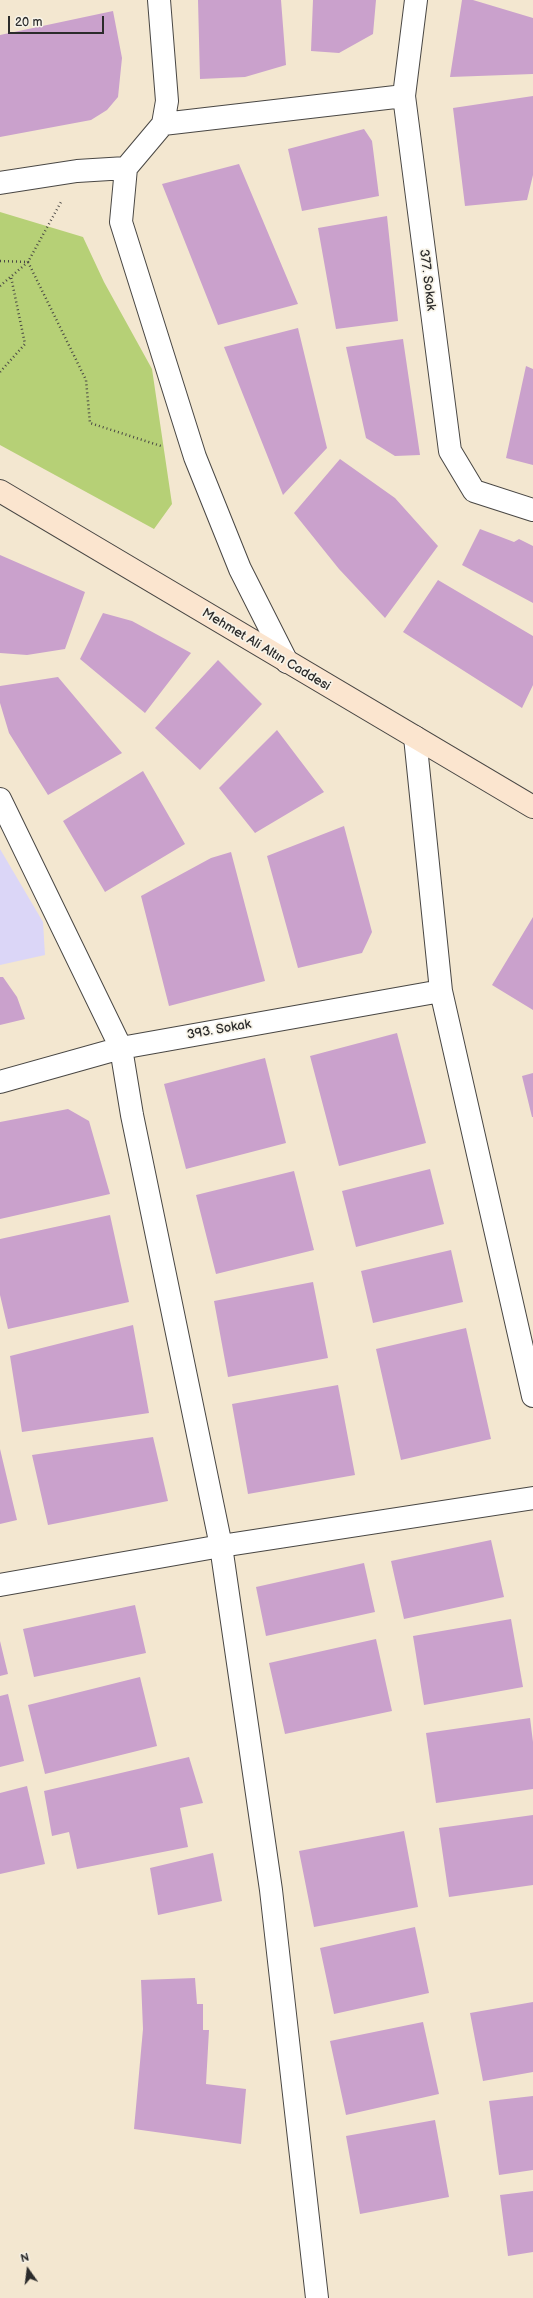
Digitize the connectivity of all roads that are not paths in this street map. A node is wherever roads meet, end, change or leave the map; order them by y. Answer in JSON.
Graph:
{"nodes":[{"id":1,"x":159,"y":0,"type":"edge"},
{"id":2,"x":416,"y":0,"type":"edge"},
{"id":3,"x":404,"y":96,"type":"junction"},
{"id":4,"x":163,"y":124,"type":"junction"},
{"id":5,"x":126,"y":168,"type":"junction"},
{"id":6,"x":0,"y":183,"type":"edge"},
{"id":7,"x":0,"y":491,"type":"edge"},
{"id":8,"x":533,"y":510,"type":"edge"},
{"id":9,"x":287,"y":662,"type":"junction"},
{"id":10,"x":415,"y":737,"type":"junction"},
{"id":11,"x":0,"y":799,"type":"edge"},
{"id":12,"x":533,"y":807,"type":"edge"},
{"id":13,"x":441,"y":991,"type":"junction"},
{"id":14,"x":121,"y":1048,"type":"junction"},
{"id":15,"x":0,"y":1082,"type":"edge"},
{"id":16,"x":533,"y":1396,"type":"edge"},
{"id":17,"x":533,"y":1498,"type":"edge"},
{"id":18,"x":221,"y":1546,"type":"junction"},
{"id":19,"x":0,"y":1585,"type":"edge"},
{"id":20,"x":317,"y":2298,"type":"edge"}],
"edges":[{"from":1,"to":4,"type":"street"},
{"from":2,"to":3,"type":"street","name":"377. Sokak"},
{"from":3,"to":4,"type":"street"},
{"from":3,"to":8,"type":"street","name":"377. Sokak"},
{"from":4,"to":5,"type":"street"},
{"from":5,"to":6,"type":"street"},
{"from":5,"to":9,"type":"street"},
{"from":7,"to":9,"type":"street","name":"Mehmet Ali Altın Caddesi"},
{"from":9,"to":10,"type":"street","name":"Mehmet Ali Altın Caddesi"},
{"from":10,"to":12,"type":"street","name":"Mehmet Ali Altın Caddesi"},
{"from":10,"to":13,"type":"street"},
{"from":11,"to":14,"type":"street"},
{"from":13,"to":14,"type":"street","name":"393. Sokak"},
{"from":13,"to":16,"type":"street"},
{"from":14,"to":15,"type":"street","name":"393. Sokak"},
{"from":14,"to":18,"type":"street"},
{"from":17,"to":18,"type":"street"},
{"from":18,"to":19,"type":"street"},
{"from":18,"to":20,"type":"street"}]}
